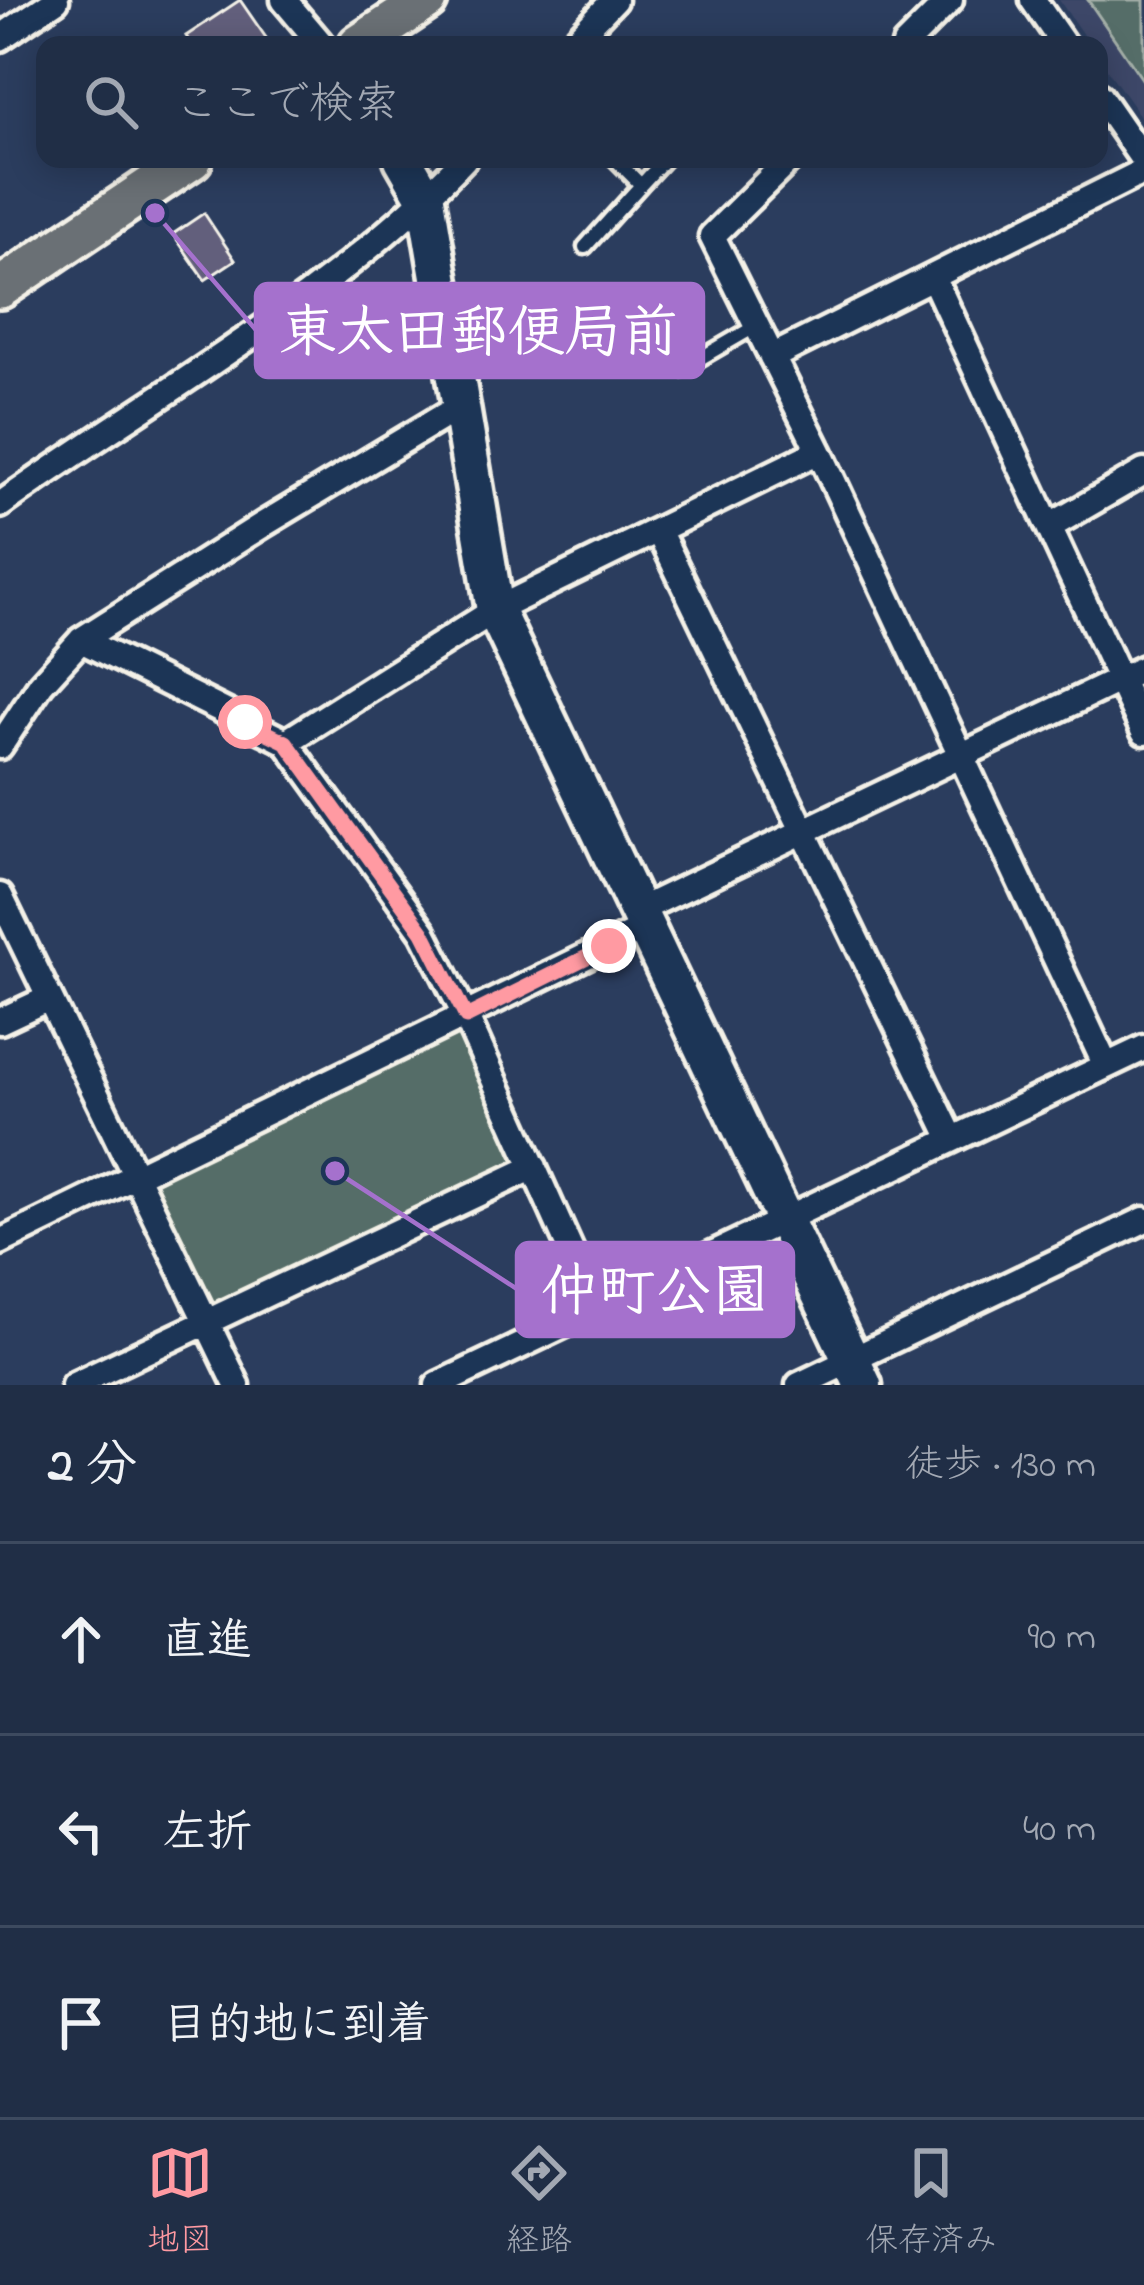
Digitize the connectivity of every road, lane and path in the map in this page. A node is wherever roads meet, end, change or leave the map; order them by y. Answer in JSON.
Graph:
{"nodes":[{"id":1,"x":56,"y":0,"type":"edge"},
{"id":2,"x":284,"y":0,"type":"edge"},
{"id":3,"x":427,"y":0,"type":"edge"},
{"id":4,"x":614,"y":0,"type":"edge"},
{"id":5,"x":950,"y":0,"type":"edge"},
{"id":6,"x":1033,"y":0,"type":"edge"},
{"id":7,"x":314,"y":36,"type":"edge"},
{"id":8,"x":373,"y":36,"type":"edge"},
{"id":9,"x":580,"y":36,"type":"edge"},
{"id":10,"x":914,"y":36,"type":"edge"},
{"id":11,"x":1058,"y":36,"type":"edge"},
{"id":12,"x":0,"y":38,"type":"edge"},
{"id":13,"x":1108,"y":109,"type":"edge"},
{"id":14,"x":1144,"y":160,"type":"edge"},
{"id":15,"x":179,"y":168,"type":"edge"},
{"id":16,"x":409,"y":168,"type":"edge"},
{"id":17,"x":456,"y":168,"type":"edge"},
{"id":18,"x":624,"y":168,"type":"edge"},
{"id":19,"x":657,"y":168,"type":"edge"},
{"id":20,"x":781,"y":168,"type":"edge"},
{"id":21,"x":1144,"y":171,"type":"edge"},
{"id":22,"x":641,"y":185,"type":"junction"},
{"id":23,"x":426,"y":200,"type":"junction"},
{"id":24,"x":585,"y":247,"type":"dead end"},
{"id":25,"x":933,"y":277,"type":"junction"},
{"id":26,"x":0,"y":288,"type":"edge"},
{"id":27,"x":757,"y":326,"type":"junction"},
{"id":28,"x":772,"y":357,"type":"junction"},
{"id":29,"x":682,"y":369,"type":"dead end"},
{"id":30,"x":462,"y":405,"type":"junction"},
{"id":31,"x":819,"y":451,"type":"junction"},
{"id":32,"x":1144,"y":472,"type":"edge"},
{"id":33,"x":0,"y":505,"type":"edge"},
{"id":34,"x":1049,"y":527,"type":"junction"},
{"id":35,"x":658,"y":530,"type":"junction"},
{"id":36,"x":495,"y":610,"type":"junction"},
{"id":37,"x":81,"y":640,"type":"junction"},
{"id":38,"x":1144,"y":668,"type":"edge"},
{"id":39,"x":1121,"y":682,"type":"junction"},
{"id":40,"x":1144,"y":732,"type":"edge"},
{"id":41,"x":286,"y":742,"type":"junction"},
{"id":42,"x":0,"y":746,"type":"edge"},
{"id":43,"x":963,"y":757,"type":"junction"},
{"id":44,"x":803,"y":832,"type":"junction"},
{"id":45,"x":0,"y":896,"type":"edge"},
{"id":46,"x":640,"y":920,"type":"junction"},
{"id":47,"x":49,"y":998,"type":"junction"},
{"id":48,"x":466,"y":1017,"type":"junction"},
{"id":49,"x":0,"y":1021,"type":"edge"},
{"id":50,"x":1144,"y":1048,"type":"edge"},
{"id":51,"x":1106,"y":1066,"type":"junction"},
{"id":52,"x":952,"y":1139,"type":"junction"},
{"id":53,"x":534,"y":1167,"type":"junction"},
{"id":54,"x":136,"y":1175,"type":"junction"},
{"id":55,"x":784,"y":1220,"type":"junction"},
{"id":56,"x":1144,"y":1220,"type":"edge"},
{"id":57,"x":0,"y":1241,"type":"edge"},
{"id":58,"x":597,"y":1309,"type":"junction"},
{"id":59,"x":207,"y":1322,"type":"junction"},
{"id":60,"x":857,"y":1373,"type":"edge"},
{"id":61,"x":74,"y":1385,"type":"edge"},
{"id":62,"x":237,"y":1385,"type":"edge"},
{"id":63,"x":438,"y":1385,"type":"edge"},
{"id":64,"x":799,"y":1385,"type":"edge"}],
"edges":[{"from":1,"to":12,"type":"street"},
{"from":2,"to":7,"type":"street"},
{"from":3,"to":8,"type":"main road"},
{"from":4,"to":9,"type":"street"},
{"from":5,"to":10,"type":"street"},
{"from":6,"to":11,"type":"street"},
{"from":13,"to":14,"type":"street"},
{"from":15,"to":26,"type":"main road"},
{"from":16,"to":23,"type":"street"},
{"from":17,"to":23,"type":"street"},
{"from":18,"to":22,"type":"lane"},
{"from":19,"to":22,"type":"lane"},
{"from":20,"to":27,"type":"street"},
{"from":21,"to":25,"type":"street"},
{"from":22,"to":24,"type":"lane"},
{"from":23,"to":30,"type":"street"},
{"from":23,"to":33,"type":"street"},
{"from":25,"to":28,"type":"street"},
{"from":25,"to":34,"type":"street"},
{"from":27,"to":28,"type":"street"},
{"from":27,"to":29,"type":"lane"},
{"from":28,"to":31,"type":"street"},
{"from":30,"to":36,"type":"street"},
{"from":30,"to":37,"type":"street"},
{"from":31,"to":35,"type":"street"},
{"from":31,"to":43,"type":"street"},
{"from":32,"to":34,"type":"street"},
{"from":34,"to":39,"type":"street"},
{"from":35,"to":36,"type":"street"},
{"from":35,"to":44,"type":"street"},
{"from":36,"to":41,"type":"street"},
{"from":36,"to":46,"type":"street"},
{"from":37,"to":41,"type":"street"},
{"from":37,"to":42,"type":"street"},
{"from":38,"to":39,"type":"street"},
{"from":39,"to":40,"type":"street"},
{"from":39,"to":43,"type":"street"},
{"from":41,"to":48,"type":"street"},
{"from":43,"to":44,"type":"street"},
{"from":43,"to":51,"type":"street"},
{"from":44,"to":46,"type":"street"},
{"from":44,"to":52,"type":"street"},
{"from":45,"to":47,"type":"street"},
{"from":46,"to":48,"type":"street"},
{"from":46,"to":55,"type":"street"},
{"from":47,"to":49,"type":"street"},
{"from":47,"to":54,"type":"street"},
{"from":48,"to":53,"type":"street"},
{"from":48,"to":54,"type":"street"},
{"from":50,"to":51,"type":"street"},
{"from":51,"to":52,"type":"street"},
{"from":52,"to":55,"type":"street"},
{"from":53,"to":58,"type":"street"},
{"from":53,"to":59,"type":"street"},
{"from":54,"to":57,"type":"street"},
{"from":54,"to":59,"type":"street"},
{"from":55,"to":58,"type":"street"},
{"from":55,"to":60,"type":"street"},
{"from":56,"to":60,"type":"street"},
{"from":58,"to":63,"type":"street"},
{"from":59,"to":61,"type":"street"},
{"from":59,"to":62,"type":"street"},
{"from":60,"to":64,"type":"street"}]}
